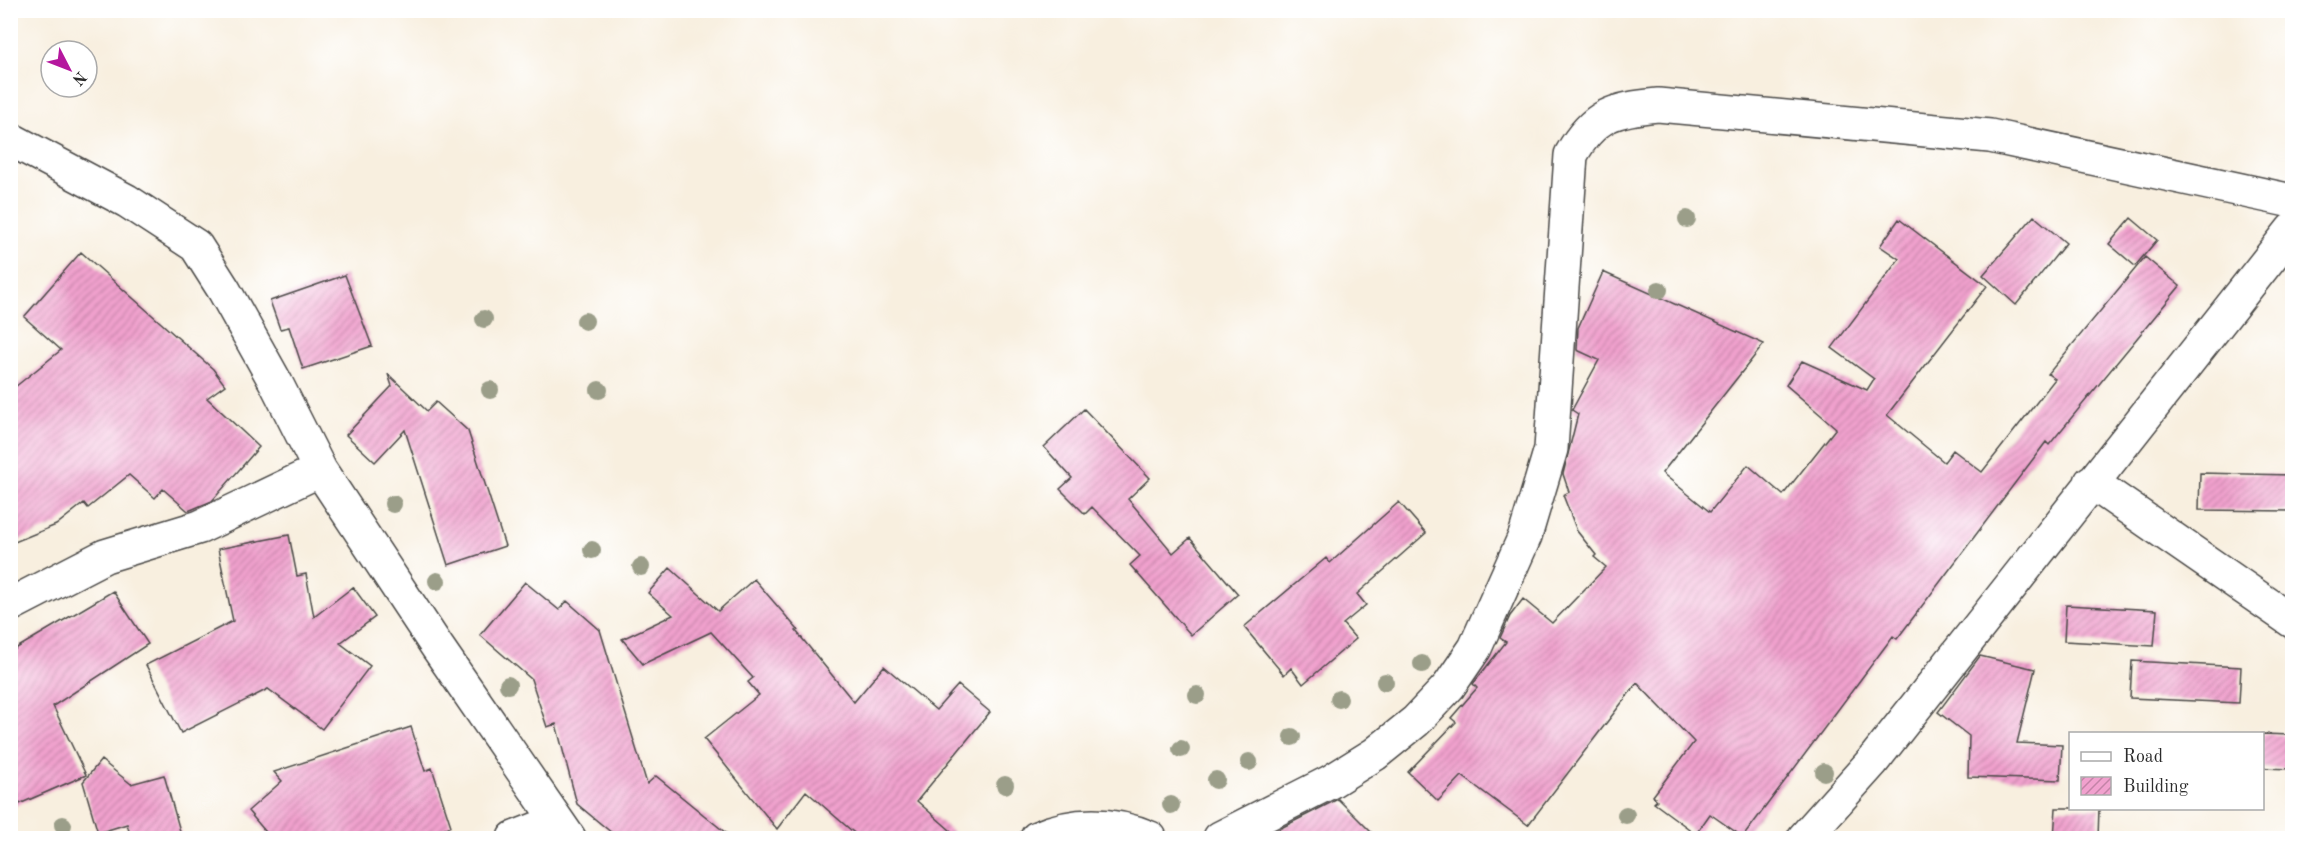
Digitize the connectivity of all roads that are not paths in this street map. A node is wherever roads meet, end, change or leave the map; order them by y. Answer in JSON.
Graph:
{"nodes":[{"id":1,"x":10,"y":139,"type":"edge"},
{"id":2,"x":2292,"y":201,"type":"edge"},
{"id":3,"x":2292,"y":230,"type":"edge"},
{"id":4,"x":320,"y":470,"type":"junction"},
{"id":5,"x":2091,"y":482,"type":"junction"},
{"id":6,"x":10,"y":605,"type":"edge"},
{"id":7,"x":2292,"y":621,"type":"edge"},
{"id":8,"x":563,"y":830,"type":"edge"},
{"id":9,"x":514,"y":838,"type":"edge"},
{"id":10,"x":1036,"y":838,"type":"edge"},
{"id":11,"x":1150,"y":838,"type":"edge"},
{"id":12,"x":1220,"y":838,"type":"edge"},
{"id":13,"x":1804,"y":838,"type":"edge"}],
"edges":[{"from":1,"to":4,"type":"street"},
{"from":2,"to":12,"type":"street"},
{"from":3,"to":5,"type":"street"},
{"from":4,"to":6,"type":"street"},
{"from":4,"to":8,"type":"street"},
{"from":5,"to":7,"type":"street"},
{"from":5,"to":13,"type":"street"},
{"from":8,"to":9,"type":"street"},
{"from":10,"to":11,"type":"street"}]}
